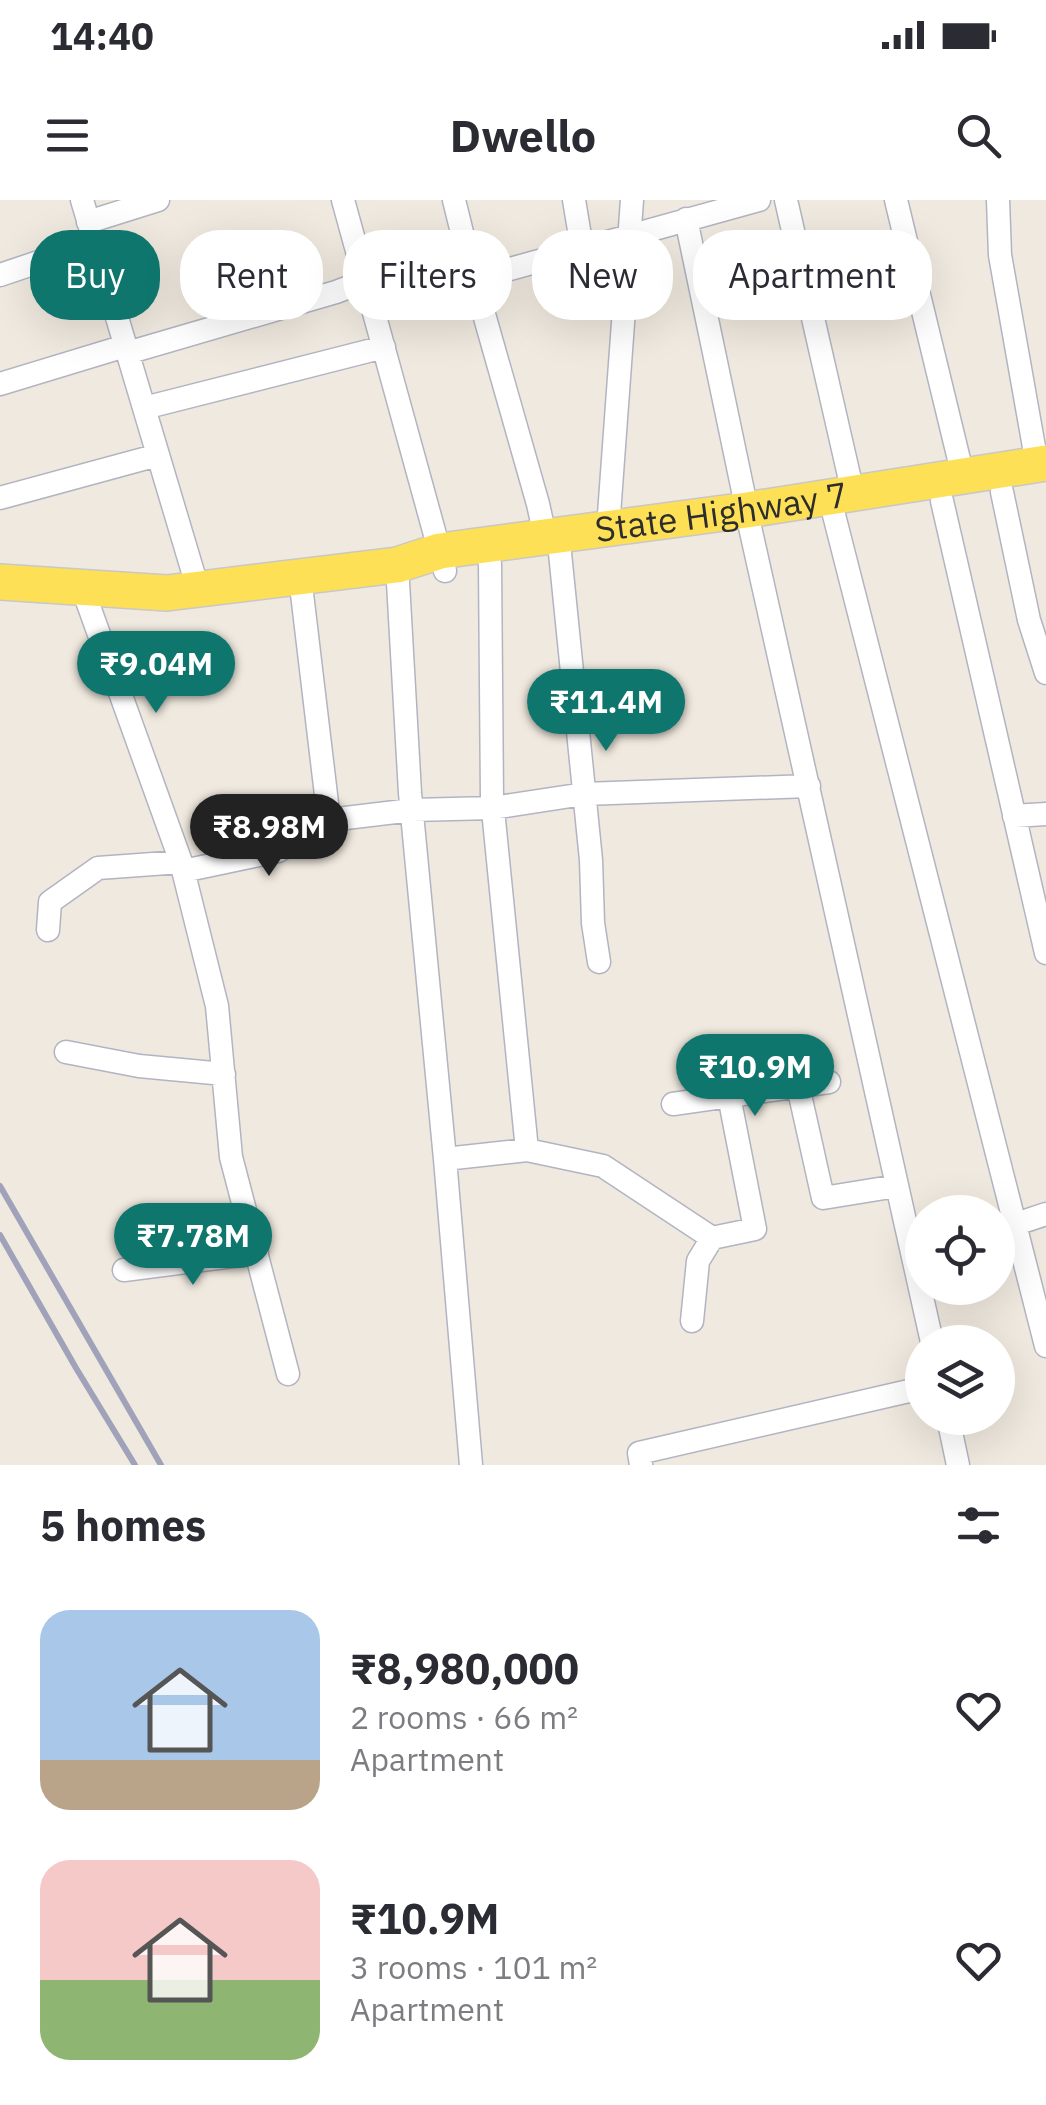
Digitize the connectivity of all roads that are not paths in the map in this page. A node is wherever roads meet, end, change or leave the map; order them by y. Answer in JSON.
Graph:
{"nodes":[{"id":1,"x":158,"y":200,"type":"edge"},
{"id":2,"x":343,"y":200,"type":"edge"},
{"id":3,"x":454,"y":200,"type":"edge"},
{"id":4,"x":574,"y":200,"type":"edge"},
{"id":5,"x":632,"y":200,"type":"edge"},
{"id":6,"x":759,"y":200,"type":"edge"},
{"id":7,"x":786,"y":200,"type":"edge"},
{"id":8,"x":896,"y":200,"type":"edge"},
{"id":9,"x":998,"y":200,"type":"edge"},
{"id":10,"x":686,"y":219,"type":"junction"},
{"id":11,"x":88,"y":222,"type":"edge"},
{"id":12,"x":351,"y":230,"type":"edge"},
{"id":13,"x":462,"y":230,"type":"edge"},
{"id":14,"x":579,"y":230,"type":"edge"},
{"id":15,"x":629,"y":230,"type":"edge"},
{"id":16,"x":646,"y":230,"type":"edge"},
{"id":17,"x":0,"y":276,"type":"edge"},
{"id":18,"x":343,"y":289,"type":"edge"},
{"id":19,"x":376,"y":320,"type":"edge"},
{"id":20,"x":486,"y":320,"type":"edge"},
{"id":21,"x":622,"y":320,"type":"edge"},
{"id":22,"x":384,"y":347,"type":"junction"},
{"id":23,"x":126,"y":349,"type":"junction"},
{"id":24,"x":0,"y":384,"type":"edge"},
{"id":25,"x":144,"y":408,"type":"junction"},
{"id":26,"x":158,"y":455,"type":"junction"},
{"id":27,"x":1043,"y":471,"type":"edge"},
{"id":28,"x":952,"y":488,"type":"junction"},
{"id":29,"x":1002,"y":492,"type":"junction"},
{"id":30,"x":0,"y":498,"type":"edge"},
{"id":31,"x":844,"y":504,"type":"junction"},
{"id":32,"x":748,"y":518,"type":"junction"},
{"id":33,"x":608,"y":528,"type":"junction"},
{"id":34,"x":552,"y":545,"type":"junction"},
{"id":35,"x":488,"y":554,"type":"junction"},
{"id":36,"x":443,"y":561,"type":"junction"},
{"id":37,"x":397,"y":565,"type":"junction"},
{"id":38,"x":300,"y":577,"type":"junction"},
{"id":39,"x":0,"y":582,"type":"edge"},
{"id":40,"x":82,"y":587,"type":"junction"},
{"id":41,"x":198,"y":589,"type":"junction"},
{"id":42,"x":1046,"y":672,"type":"edge"},
{"id":43,"x":808,"y":786,"type":"junction"},
{"id":44,"x":584,"y":794,"type":"junction"},
{"id":45,"x":492,"y":808,"type":"junction"},
{"id":46,"x":412,"y":810,"type":"junction"},
{"id":47,"x":1046,"y":814,"type":"edge"},
{"id":48,"x":1014,"y":816,"type":"junction"},
{"id":49,"x":329,"y":820,"type":"junction"},
{"id":50,"x":182,"y":867,"type":"junction"},
{"id":51,"x":48,"y":930,"type":"dead end"},
{"id":52,"x":1046,"y":954,"type":"edge"},
{"id":53,"x":599,"y":962,"type":"dead end"},
{"id":54,"x":66,"y":1052,"type":"dead end"},
{"id":55,"x":224,"y":1074,"type":"junction"},
{"id":56,"x":829,"y":1082,"type":"dead end"},
{"id":57,"x":798,"y":1086,"type":"junction"},
{"id":58,"x":729,"y":1096,"type":"junction"},
{"id":59,"x":673,"y":1104,"type":"dead end"},
{"id":60,"x":527,"y":1150,"type":"junction"},
{"id":61,"x":445,"y":1159,"type":"junction"},
{"id":62,"x":897,"y":1186,"type":"junction"},
{"id":63,"x":1000,"y":1195,"type":"edge"},
{"id":64,"x":905,"y":1211,"type":"edge"},
{"id":65,"x":1046,"y":1214,"type":"edge"},
{"id":66,"x":1015,"y":1225,"type":"edge"},
{"id":67,"x":712,"y":1238,"type":"junction"},
{"id":68,"x":1015,"y":1252,"type":"edge"},
{"id":69,"x":257,"y":1253,"type":"junction"},
{"id":70,"x":124,"y":1270,"type":"dead end"},
{"id":71,"x":692,"y":1321,"type":"dead end"},
{"id":72,"x":1046,"y":1346,"type":"edge"},
{"id":73,"x":288,"y":1374,"type":"dead end"},
{"id":74,"x":905,"y":1392,"type":"edge"},
{"id":75,"x":952,"y":1435,"type":"edge"},
{"id":76,"x":471,"y":1465,"type":"edge"},
{"id":77,"x":641,"y":1465,"type":"edge"},
{"id":78,"x":958,"y":1465,"type":"edge"}],
"edges":[{"from":1,"to":11,"type":"street"},
{"from":2,"to":12,"type":"street"},
{"from":3,"to":13,"type":"street"},
{"from":4,"to":14,"type":"street"},
{"from":5,"to":15,"type":"street"},
{"from":6,"to":10,"type":"street"},
{"from":7,"to":31,"type":"street"},
{"from":8,"to":28,"type":"street"},
{"from":9,"to":27,"type":"street"},
{"from":10,"to":16,"type":"street"},
{"from":10,"to":32,"type":"street"},
{"from":11,"to":17,"type":"street"},
{"from":11,"to":23,"type":"street"},
{"from":18,"to":23,"type":"street"},
{"from":19,"to":22,"type":"street"},
{"from":20,"to":34,"type":"street"},
{"from":21,"to":33,"type":"street"},
{"from":22,"to":25,"type":"street"},
{"from":22,"to":36,"type":"street"},
{"from":23,"to":24,"type":"street"},
{"from":23,"to":25,"type":"street"},
{"from":25,"to":26,"type":"street"},
{"from":26,"to":30,"type":"street"},
{"from":26,"to":41,"type":"street"},
{"from":27,"to":28,"type":"main road","name":"State Highway 7"},
{"from":27,"to":29,"type":"main road","name":"State Highway 7"},
{"from":28,"to":29,"type":"main road","name":"State Highway 7"},
{"from":28,"to":31,"type":"main road","name":"State Highway 7"},
{"from":28,"to":48,"type":"street"},
{"from":29,"to":42,"type":"street"},
{"from":31,"to":32,"type":"main road","name":"State Highway 7"},
{"from":31,"to":63,"type":"street"},
{"from":32,"to":33,"type":"main road","name":"State Highway 7"},
{"from":32,"to":34,"type":"main road","name":"State Highway 7"},
{"from":32,"to":43,"type":"street"},
{"from":33,"to":34,"type":"main road","name":"State Highway 7"},
{"from":34,"to":35,"type":"main road","name":"State Highway 7"},
{"from":34,"to":44,"type":"street"},
{"from":35,"to":36,"type":"main road","name":"State Highway 7"},
{"from":35,"to":45,"type":"street"},
{"from":36,"to":37,"type":"main road","name":"State Highway 7"},
{"from":37,"to":38,"type":"main road","name":"State Highway 7"},
{"from":37,"to":46,"type":"street"},
{"from":38,"to":41,"type":"main road","name":"State Highway 7"},
{"from":38,"to":49,"type":"street"},
{"from":39,"to":40,"type":"main road","name":"State Highway 7"},
{"from":40,"to":41,"type":"main road","name":"State Highway 7"},
{"from":40,"to":50,"type":"street"},
{"from":43,"to":44,"type":"street"},
{"from":43,"to":62,"type":"street"},
{"from":44,"to":45,"type":"street"},
{"from":44,"to":53,"type":"street"},
{"from":45,"to":46,"type":"street"},
{"from":45,"to":60,"type":"street"},
{"from":46,"to":49,"type":"street"},
{"from":46,"to":61,"type":"street"},
{"from":47,"to":48,"type":"street"},
{"from":48,"to":52,"type":"street"},
{"from":49,"to":50,"type":"street"},
{"from":50,"to":51,"type":"street"},
{"from":50,"to":55,"type":"street"},
{"from":54,"to":55,"type":"street"},
{"from":55,"to":69,"type":"street"},
{"from":56,"to":57,"type":"street"},
{"from":57,"to":58,"type":"street"},
{"from":57,"to":62,"type":"street"},
{"from":58,"to":59,"type":"street"},
{"from":58,"to":67,"type":"street"},
{"from":60,"to":61,"type":"street"},
{"from":60,"to":67,"type":"street"},
{"from":61,"to":76,"type":"street"},
{"from":62,"to":64,"type":"street"},
{"from":65,"to":66,"type":"street"},
{"from":67,"to":71,"type":"street"},
{"from":68,"to":72,"type":"street"},
{"from":69,"to":70,"type":"street"},
{"from":69,"to":73,"type":"street"},
{"from":74,"to":77,"type":"street"},
{"from":75,"to":78,"type":"street"}]}
